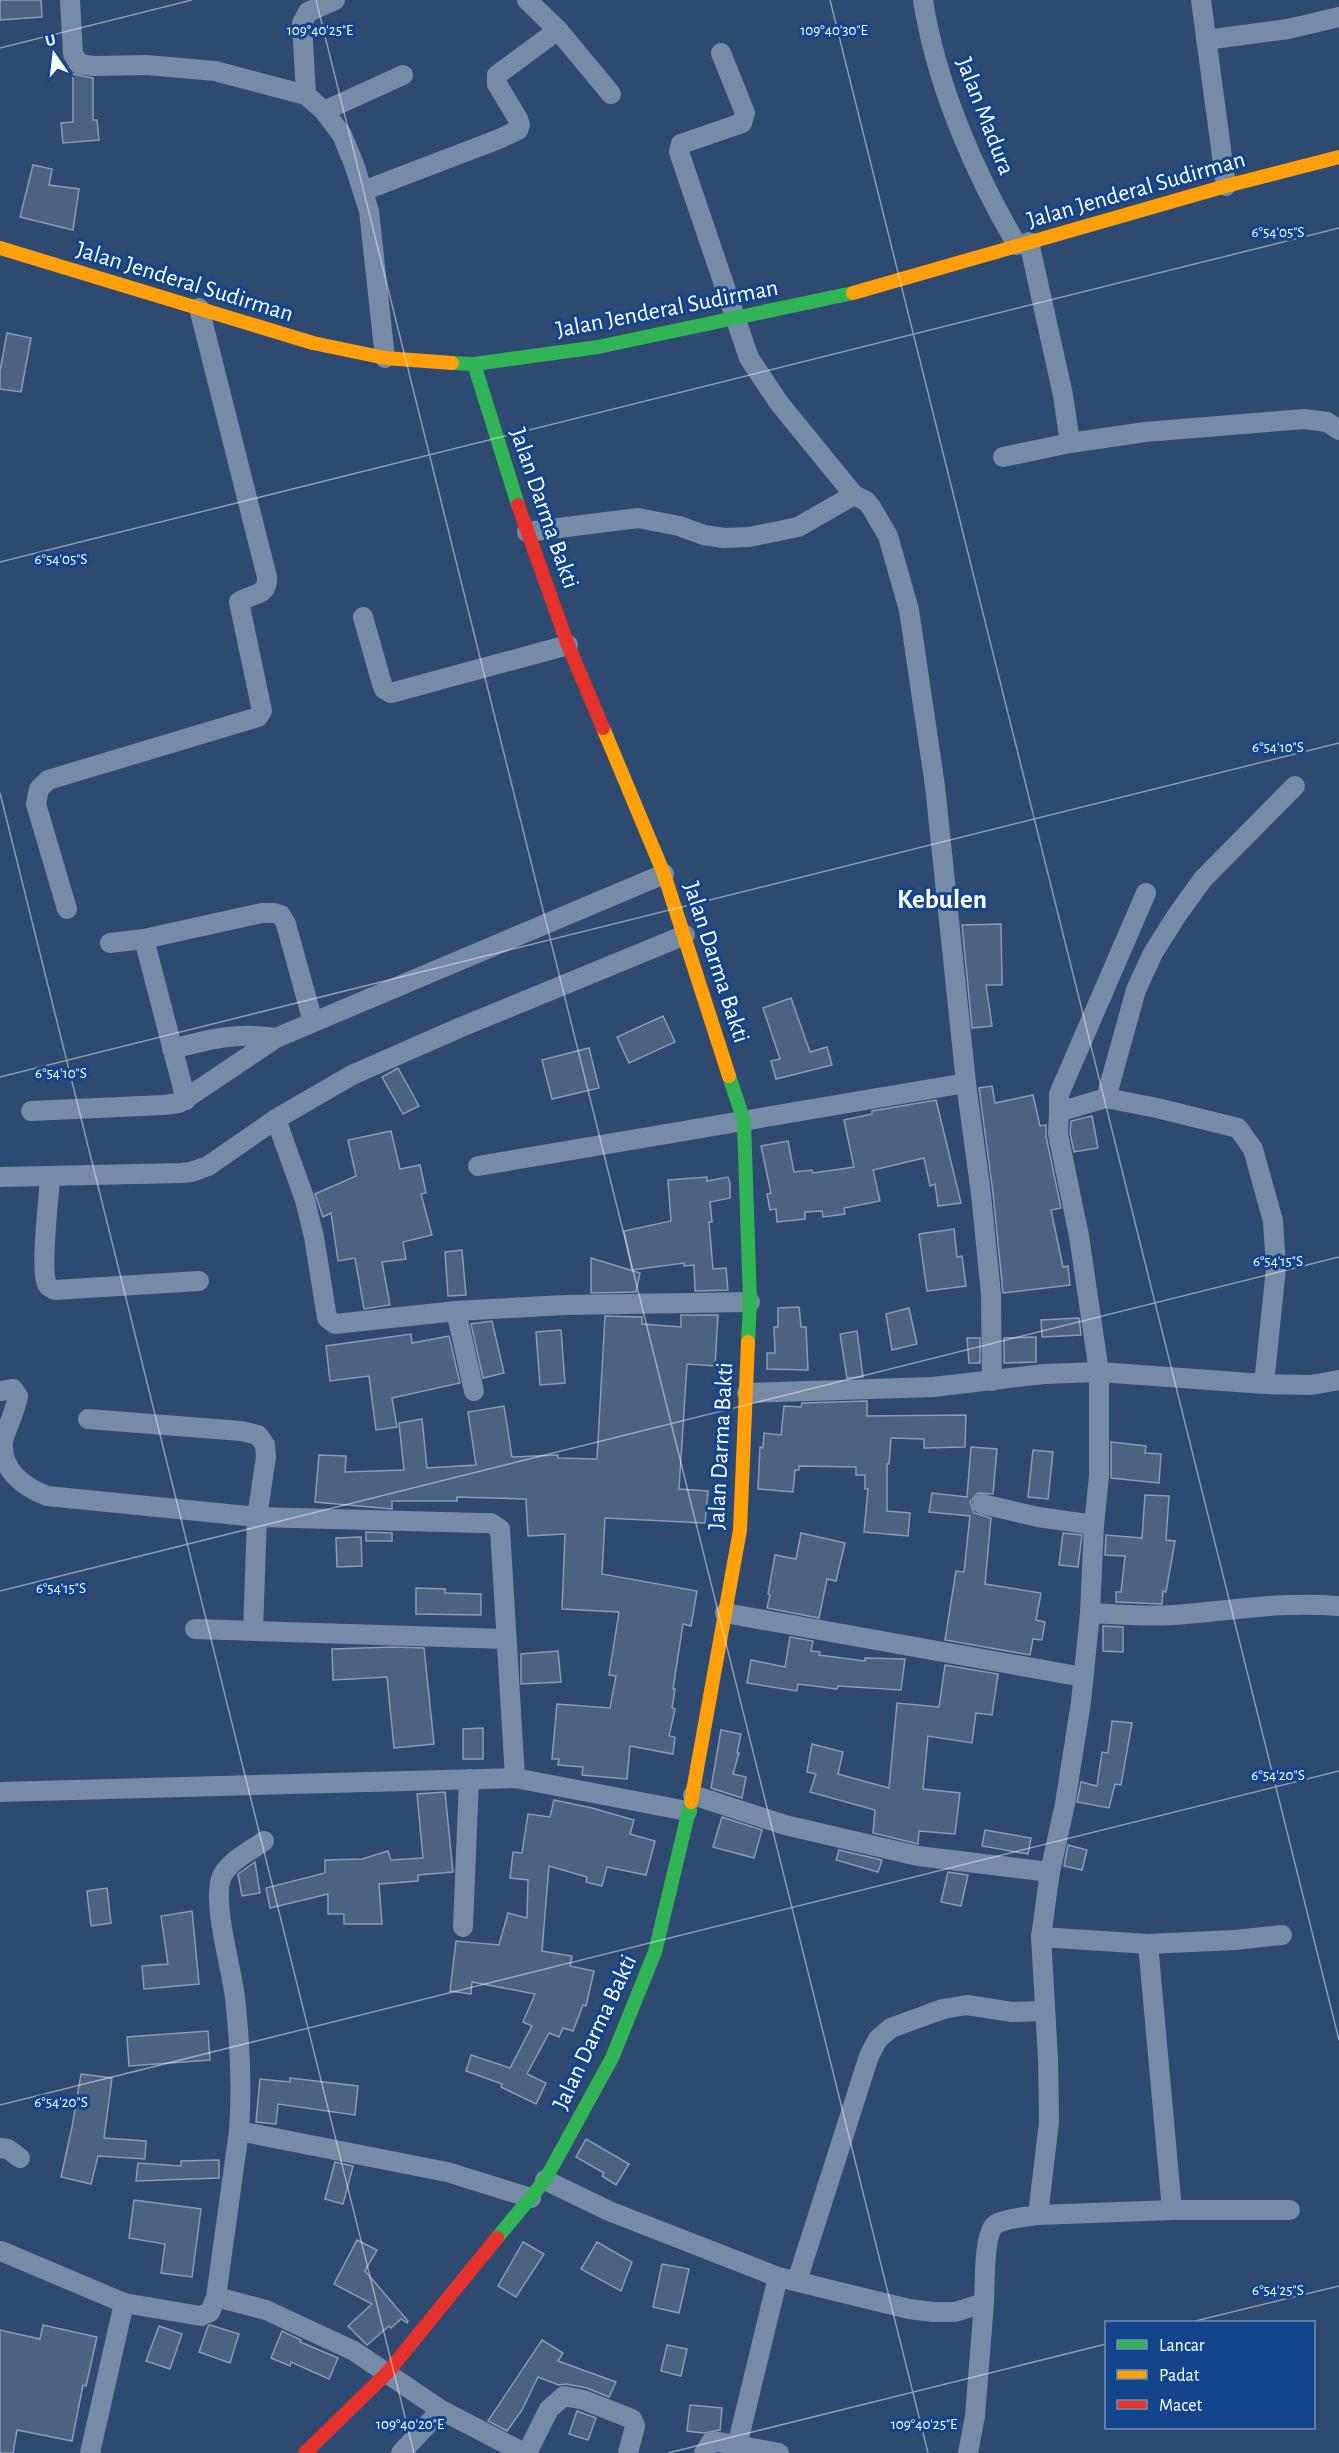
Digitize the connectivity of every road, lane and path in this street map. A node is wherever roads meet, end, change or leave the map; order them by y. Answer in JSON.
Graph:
{"nodes":[{"id":1,"x":70,"y":0,"type":"edge"},
{"id":2,"x":335,"y":0,"type":"edge"},
{"id":3,"x":527,"y":0,"type":"edge"},
{"id":4,"x":922,"y":0,"type":"edge"},
{"id":5,"x":1201,"y":0,"type":"edge"},
{"id":6,"x":1339,"y":17,"type":"edge"},
{"id":7,"x":558,"y":30,"type":"junction"},
{"id":8,"x":1206,"y":40,"type":"junction"},
{"id":9,"x":721,"y":53,"type":"dead end"},
{"id":10,"x":403,"y":75,"type":"dead end"},
{"id":11,"x":611,"y":94,"type":"dead end"},
{"id":12,"x":306,"y":95,"type":"junction"},
{"id":13,"x":324,"y":111,"type":"junction"},
{"id":14,"x":1339,"y":157,"type":"edge"},
{"id":15,"x":1226,"y":186,"type":"junction"},
{"id":16,"x":363,"y":191,"type":"junction"},
{"id":17,"x":1023,"y":244,"type":"junction"},
{"id":18,"x":0,"y":248,"type":"edge"},
{"id":19,"x":199,"y":308,"type":"junction"},
{"id":20,"x":734,"y":319,"type":"junction"},
{"id":21,"x":385,"y":358,"type":"junction"},
{"id":22,"x":474,"y":364,"type":"junction"},
{"id":23,"x":1339,"y":430,"type":"edge"},
{"id":24,"x":1070,"y":443,"type":"junction"},
{"id":25,"x":1003,"y":457,"type":"dead end"},
{"id":26,"x":854,"y":495,"type":"junction"},
{"id":27,"x":527,"y":532,"type":"junction"},
{"id":28,"x":363,"y":617,"type":"dead end"},
{"id":29,"x":568,"y":645,"type":"junction"},
{"id":30,"x":1295,"y":786,"type":"dead end"},
{"id":31,"x":664,"y":874,"type":"junction"},
{"id":32,"x":1146,"y":893,"type":"dead end"},
{"id":33,"x":67,"y":909,"type":"dead end"},
{"id":34,"x":685,"y":935,"type":"junction"},
{"id":35,"x":144,"y":939,"type":"junction"},
{"id":36,"x":110,"y":943,"type":"dead end"},
{"id":37,"x":313,"y":1022,"type":"junction"},
{"id":38,"x":276,"y":1038,"type":"junction"},
{"id":39,"x":172,"y":1049,"type":"junction"},
{"id":40,"x":966,"y":1083,"type":"junction"},
{"id":41,"x":1106,"y":1098,"type":"junction"},
{"id":42,"x":186,"y":1100,"type":"junction"},
{"id":43,"x":31,"y":1111,"type":"dead end"},
{"id":44,"x":1059,"y":1112,"type":"junction"},
{"id":45,"x":276,"y":1119,"type":"junction"},
{"id":46,"x":744,"y":1121,"type":"junction"},
{"id":47,"x":478,"y":1166,"type":"dead end"},
{"id":48,"x":0,"y":1177,"type":"edge"},
{"id":49,"x":50,"y":1177,"type":"junction"},
{"id":50,"x":200,"y":1281,"type":"dead end"},
{"id":51,"x":750,"y":1302,"type":"junction"},
{"id":52,"x":456,"y":1311,"type":"junction"},
{"id":53,"x":1099,"y":1372,"type":"junction"},
{"id":54,"x":1339,"y":1380,"type":"edge"},
{"id":55,"x":992,"y":1381,"type":"junction"},
{"id":56,"x":1264,"y":1384,"type":"junction"},
{"id":57,"x":0,"y":1391,"type":"edge"},
{"id":58,"x":474,"y":1391,"type":"dead end"},
{"id":59,"x":747,"y":1393,"type":"junction"},
{"id":60,"x":88,"y":1419,"type":"dead end"},
{"id":61,"x":982,"y":1504,"type":"dead end"},
{"id":62,"x":257,"y":1517,"type":"junction"},
{"id":63,"x":1094,"y":1525,"type":"junction"},
{"id":64,"x":1339,"y":1606,"type":"edge"},
{"id":65,"x":725,"y":1613,"type":"junction"},
{"id":66,"x":1090,"y":1613,"type":"junction"},
{"id":67,"x":195,"y":1629,"type":"dead end"},
{"id":68,"x":253,"y":1631,"type":"junction"},
{"id":69,"x":506,"y":1639,"type":"junction"},
{"id":70,"x":1083,"y":1677,"type":"junction"},
{"id":71,"x":515,"y":1778,"type":"junction"},
{"id":72,"x":469,"y":1779,"type":"junction"},
{"id":73,"x":0,"y":1792,"type":"edge"},
{"id":74,"x":690,"y":1803,"type":"junction"},
{"id":75,"x":264,"y":1841,"type":"dead end"},
{"id":76,"x":1050,"y":1872,"type":"junction"},
{"id":77,"x":463,"y":1927,"type":"dead end"},
{"id":78,"x":1282,"y":1935,"type":"dead end"},
{"id":79,"x":1041,"y":1937,"type":"junction"},
{"id":80,"x":1148,"y":1944,"type":"junction"},
{"id":81,"x":1044,"y":2011,"type":"junction"},
{"id":82,"x":239,"y":2132,"type":"junction"},
{"id":83,"x":0,"y":2148,"type":"edge"},
{"id":84,"x":20,"y":2158,"type":"dead end"},
{"id":85,"x":545,"y":2180,"type":"junction"},
{"id":86,"x":531,"y":2198,"type":"junction"},
{"id":87,"x":1172,"y":2210,"type":"junction"},
{"id":88,"x":1290,"y":2210,"type":"dead end"},
{"id":89,"x":1038,"y":2215,"type":"junction"},
{"id":90,"x":1,"y":2251,"type":"edge"},
{"id":91,"x":788,"y":2279,"type":"junction"},
{"id":92,"x":216,"y":2296,"type":"junction"},
{"id":93,"x":124,"y":2303,"type":"junction"},
{"id":94,"x":984,"y":2303,"type":"junction"},
{"id":95,"x":387,"y":2373,"type":"junction"},
{"id":96,"x":441,"y":2410,"type":"junction"},
{"id":97,"x":737,"y":2446,"type":"junction"},
{"id":98,"x":90,"y":2453,"type":"edge"},
{"id":99,"x":305,"y":2453,"type":"edge"},
{"id":100,"x":401,"y":2453,"type":"edge"},
{"id":101,"x":525,"y":2453,"type":"edge"},
{"id":102,"x":628,"y":2453,"type":"edge"},
{"id":103,"x":704,"y":2453,"type":"edge"},
{"id":104,"x":779,"y":2453,"type":"edge"},
{"id":105,"x":968,"y":2453,"type":"edge"}],
"edges":[{"from":1,"to":12,"type":"street"},
{"from":2,"to":12,"type":"street"},
{"from":3,"to":7,"type":"street"},
{"from":4,"to":17,"type":"street","name":"Jalan Madura"},
{"from":5,"to":8,"type":"street"},
{"from":6,"to":8,"type":"street"},
{"from":7,"to":11,"type":"street"},
{"from":7,"to":16,"type":"street"},
{"from":8,"to":15,"type":"street"},
{"from":9,"to":20,"type":"street"},
{"from":10,"to":13,"type":"street"},
{"from":12,"to":13,"type":"street"},
{"from":13,"to":16,"type":"street"},
{"from":14,"to":15,"type":"main road","name":"Jalan Jenderal Sudirman"},
{"from":15,"to":17,"type":"main road","name":"Jalan Jenderal Sudirman"},
{"from":16,"to":21,"type":"street"},
{"from":17,"to":20,"type":"main road","name":"Jalan Jenderal Sudirman"},
{"from":17,"to":24,"type":"street","name":"Jalan Madura"},
{"from":18,"to":19,"type":"main road","name":"Jalan Jenderal Sudirman"},
{"from":19,"to":21,"type":"main road","name":"Jalan Jenderal Sudirman"},
{"from":19,"to":33,"type":"street"},
{"from":20,"to":22,"type":"main road","name":"Jalan Jenderal Sudirman"},
{"from":20,"to":26,"type":"street"},
{"from":21,"to":22,"type":"main road","name":"Jalan Jenderal Sudirman"},
{"from":22,"to":27,"type":"main road","name":"Jalan Darma Bakti"},
{"from":23,"to":24,"type":"street"},
{"from":24,"to":25,"type":"street"},
{"from":26,"to":27,"type":"street"},
{"from":26,"to":40,"type":"street"},
{"from":27,"to":29,"type":"main road","name":"Jalan Darma Bakti"},
{"from":28,"to":29,"type":"street"},
{"from":29,"to":31,"type":"main road","name":"Jalan Darma Bakti"},
{"from":30,"to":41,"type":"street"},
{"from":31,"to":34,"type":"main road","name":"Jalan Darma Bakti"},
{"from":31,"to":37,"type":"street"},
{"from":32,"to":44,"type":"street"},
{"from":34,"to":45,"type":"street"},
{"from":34,"to":46,"type":"main road","name":"Jalan Darma Bakti"},
{"from":35,"to":36,"type":"street"},
{"from":35,"to":37,"type":"street"},
{"from":35,"to":39,"type":"street"},
{"from":37,"to":38,"type":"street"},
{"from":38,"to":39,"type":"street"},
{"from":38,"to":42,"type":"street"},
{"from":39,"to":42,"type":"street"},
{"from":40,"to":46,"type":"street"},
{"from":40,"to":55,"type":"street"},
{"from":41,"to":44,"type":"street"},
{"from":41,"to":56,"type":"street"},
{"from":42,"to":43,"type":"street"},
{"from":44,"to":53,"type":"street"},
{"from":45,"to":49,"type":"street"},
{"from":45,"to":52,"type":"street"},
{"from":46,"to":47,"type":"street"},
{"from":46,"to":51,"type":"main road","name":"Jalan Darma Bakti"},
{"from":48,"to":49,"type":"street"},
{"from":49,"to":50,"type":"street"},
{"from":51,"to":52,"type":"street"},
{"from":51,"to":59,"type":"main road","name":"Jalan Darma Bakti"},
{"from":52,"to":58,"type":"street"},
{"from":53,"to":55,"type":"street"},
{"from":53,"to":56,"type":"street"},
{"from":53,"to":63,"type":"street"},
{"from":54,"to":56,"type":"street"},
{"from":55,"to":59,"type":"street"},
{"from":57,"to":62,"type":"street"},
{"from":59,"to":65,"type":"main road","name":"Jalan Darma Bakti"},
{"from":60,"to":62,"type":"street"},
{"from":61,"to":63,"type":"street"},
{"from":62,"to":68,"type":"street"},
{"from":62,"to":69,"type":"street"},
{"from":63,"to":66,"type":"street"},
{"from":64,"to":66,"type":"street"},
{"from":65,"to":70,"type":"street"},
{"from":65,"to":74,"type":"main road","name":"Jalan Darma Bakti"},
{"from":66,"to":70,"type":"street"},
{"from":67,"to":68,"type":"street"},
{"from":68,"to":69,"type":"street"},
{"from":69,"to":71,"type":"street"},
{"from":70,"to":76,"type":"street"},
{"from":71,"to":72,"type":"street"},
{"from":71,"to":74,"type":"street"},
{"from":72,"to":73,"type":"street"},
{"from":72,"to":77,"type":"street"},
{"from":74,"to":76,"type":"street"},
{"from":74,"to":85,"type":"main road","name":"Jalan Darma Bakti"},
{"from":75,"to":82,"type":"street"},
{"from":76,"to":79,"type":"street"},
{"from":78,"to":80,"type":"street"},
{"from":79,"to":80,"type":"street"},
{"from":79,"to":81,"type":"street"},
{"from":80,"to":87,"type":"street"},
{"from":81,"to":89,"type":"street"},
{"from":81,"to":91,"type":"street"},
{"from":82,"to":86,"type":"street"},
{"from":82,"to":92,"type":"street"},
{"from":83,"to":84,"type":"street"},
{"from":85,"to":86,"type":"main road","name":"Jalan Darma Bakti"},
{"from":85,"to":91,"type":"street"},
{"from":86,"to":95,"type":"main road","name":"Jalan Darma Bakti"},
{"from":87,"to":88,"type":"street"},
{"from":87,"to":89,"type":"street"},
{"from":89,"to":94,"type":"street"},
{"from":90,"to":93,"type":"street"},
{"from":91,"to":94,"type":"street"},
{"from":91,"to":97,"type":"street"},
{"from":92,"to":93,"type":"street"},
{"from":92,"to":95,"type":"street"},
{"from":93,"to":98,"type":"street"},
{"from":94,"to":105,"type":"street"},
{"from":95,"to":96,"type":"street"},
{"from":95,"to":99,"type":"main road","name":"Jalan Darma Bakti"},
{"from":96,"to":100,"type":"street"},
{"from":96,"to":101,"type":"street"},
{"from":97,"to":103,"type":"street"},
{"from":97,"to":104,"type":"street"},
{"from":101,"to":102,"type":"street"}]}
